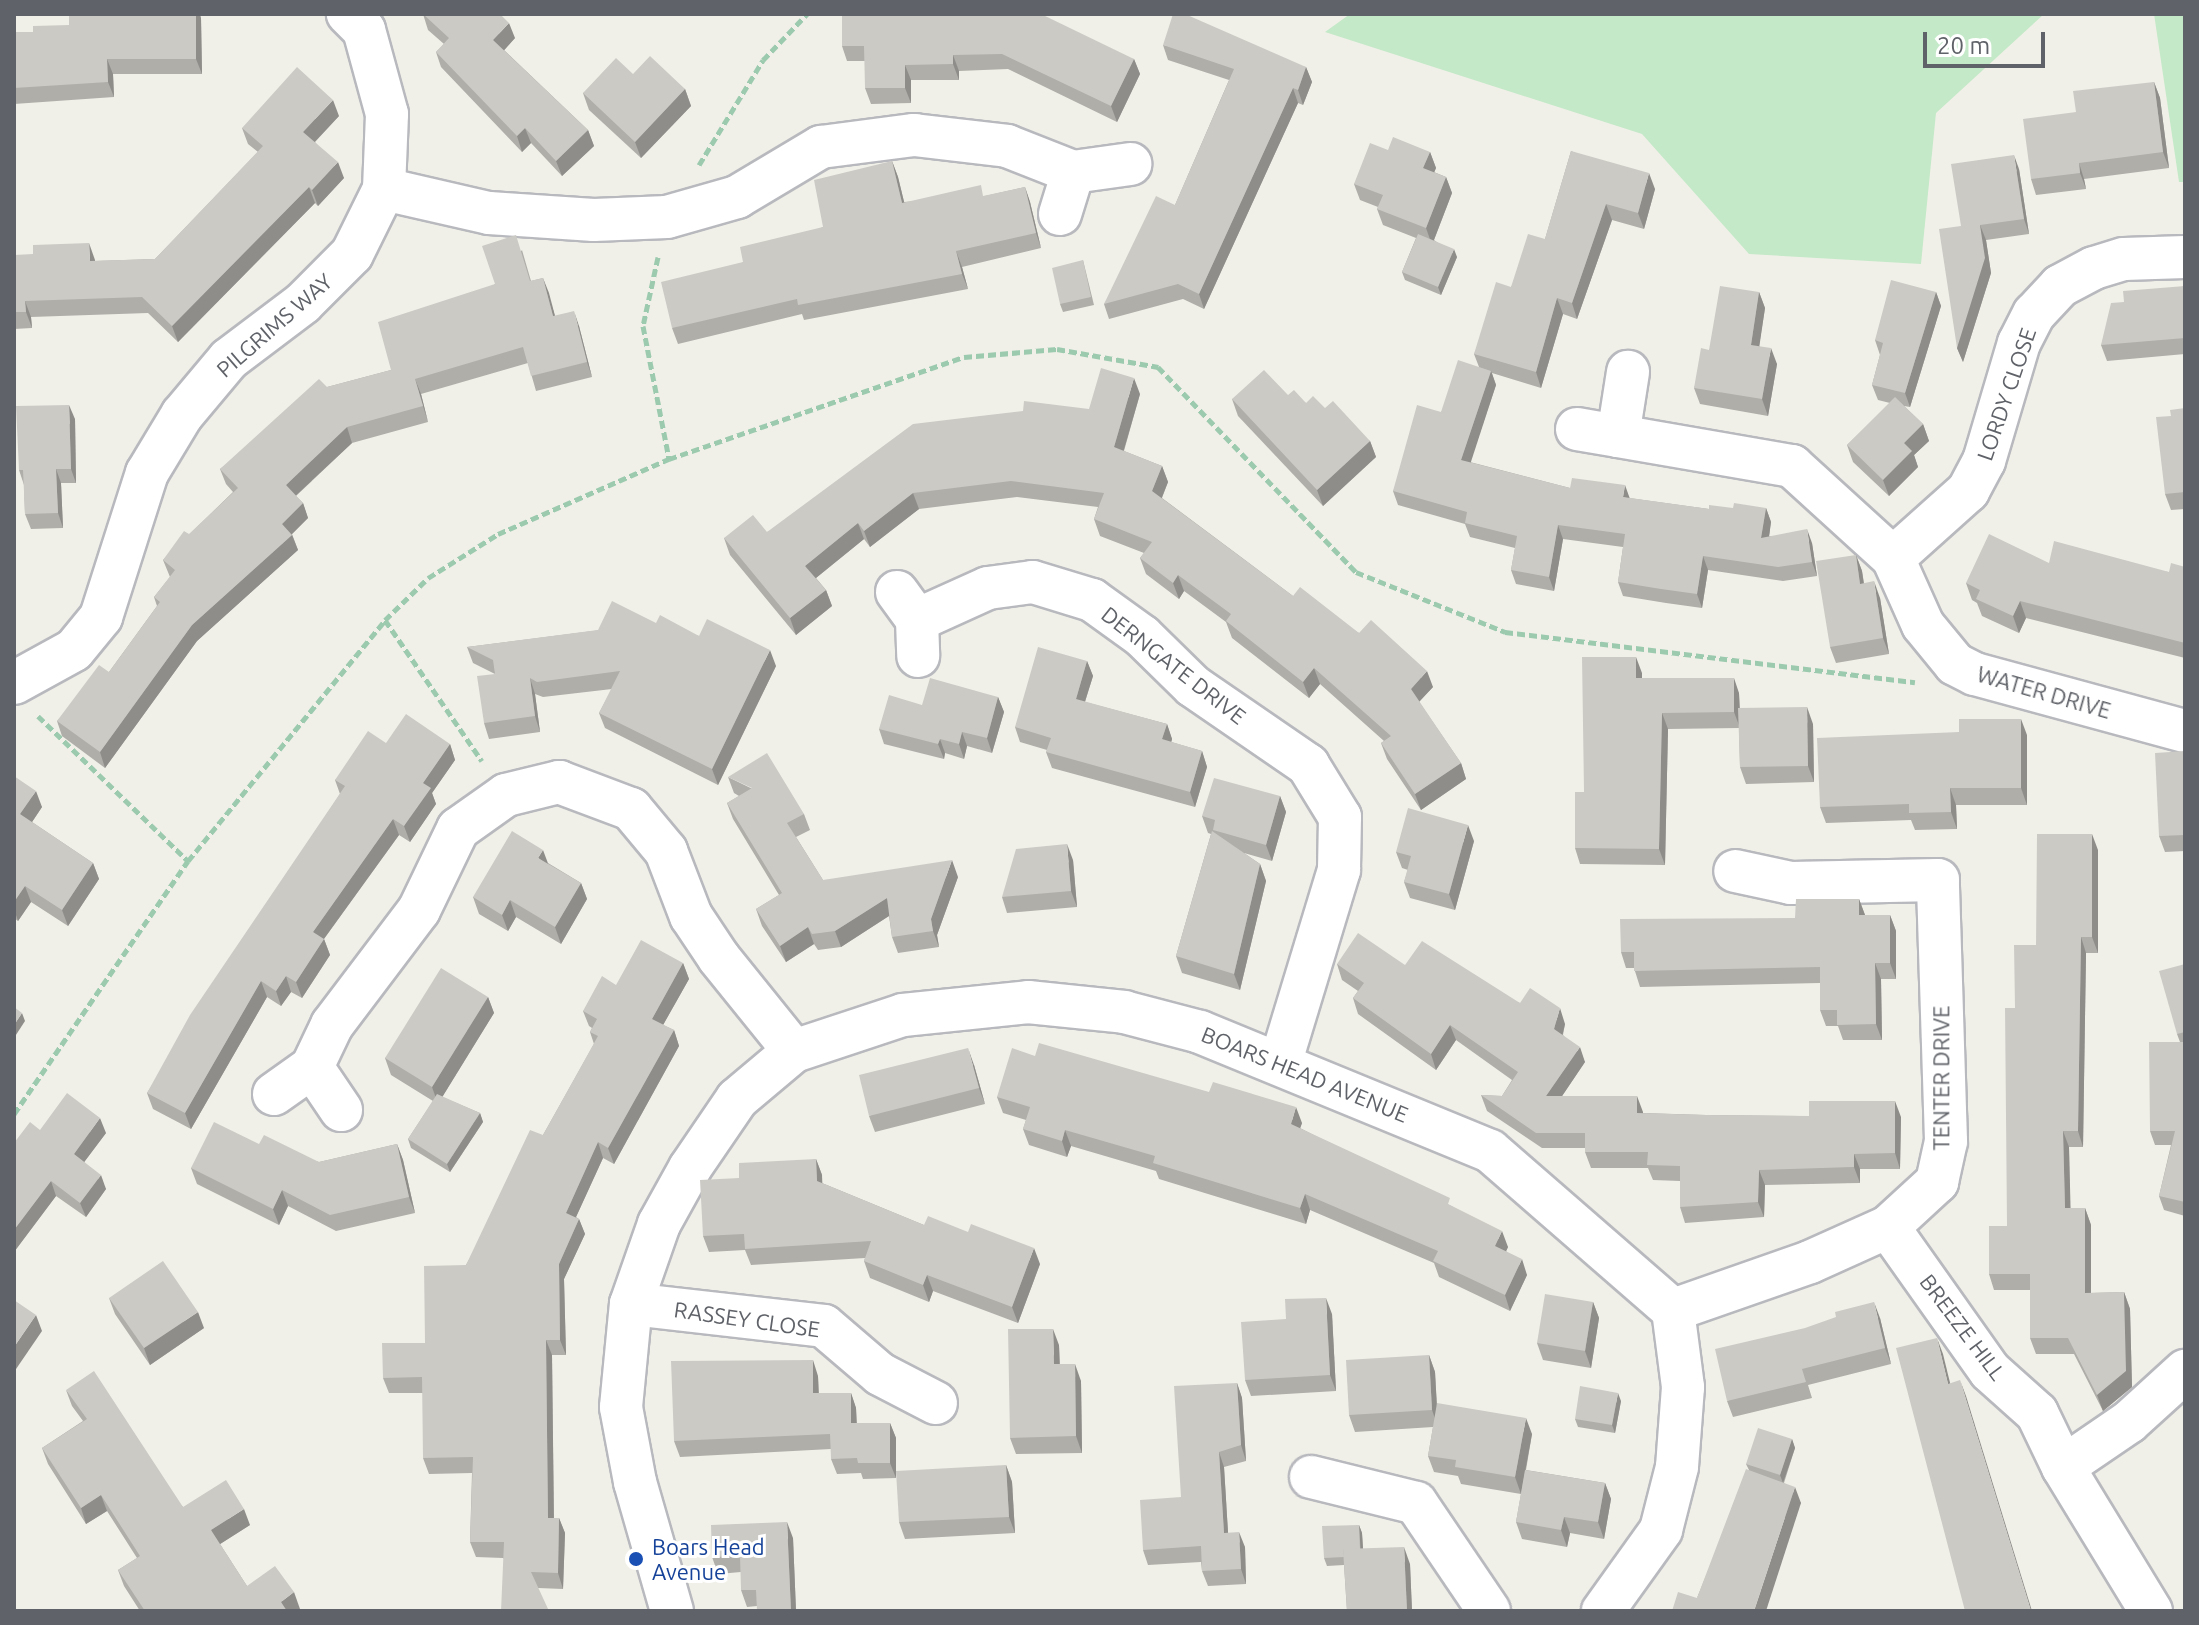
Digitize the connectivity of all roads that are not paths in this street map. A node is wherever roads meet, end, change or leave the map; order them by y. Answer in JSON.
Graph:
{"nodes":[{"id":1,"x":365,"y":19,"type":"edge"},
{"id":2,"x":1130,"y":164,"type":"dead end"},
{"id":3,"x":1073,"y":172,"type":"junction"},
{"id":4,"x":384,"y":189,"type":"junction"},
{"id":5,"x":1060,"y":214,"type":"dead end"},
{"id":6,"x":2185,"y":257,"type":"edge"},
{"id":7,"x":1628,"y":372,"type":"dead end"},
{"id":8,"x":1577,"y":429,"type":"dead end"},
{"id":9,"x":1618,"y":436,"type":"junction"},
{"id":10,"x":1893,"y":558,"type":"junction"},
{"id":11,"x":911,"y":622,"type":"dead end"},
{"id":12,"x":25,"y":699,"type":"edge"},
{"id":13,"x":2185,"y":731,"type":"edge"},
{"id":14,"x":1735,"y":871,"type":"dead end"},
{"id":15,"x":794,"y":1051,"type":"junction"},
{"id":16,"x":1281,"y":1061,"type":"junction"},
{"id":17,"x":312,"y":1067,"type":"junction"},
{"id":18,"x":274,"y":1094,"type":"dead end"},
{"id":19,"x":341,"y":1110,"type":"dead end"},
{"id":20,"x":1888,"y":1227,"type":"junction"},
{"id":21,"x":631,"y":1304,"type":"junction"},
{"id":22,"x":1673,"y":1310,"type":"junction"},
{"id":23,"x":2185,"y":1371,"type":"edge"},
{"id":24,"x":936,"y":1403,"type":"dead end"},
{"id":25,"x":2063,"y":1467,"type":"junction"},
{"id":26,"x":1311,"y":1477,"type":"dead end"},
{"id":27,"x":672,"y":1611,"type":"edge"},
{"id":28,"x":1489,"y":1611,"type":"edge"},
{"id":29,"x":1603,"y":1611,"type":"edge"},
{"id":30,"x":2151,"y":1611,"type":"edge"}],
"edges":[{"from":1,"to":4,"type":"street","name":"PILGRIMS WAY"},
{"from":2,"to":3,"type":"street"},
{"from":3,"to":4,"type":"street"},
{"from":3,"to":5,"type":"street"},
{"from":4,"to":12,"type":"street","name":"PILGRIMS WAY"},
{"from":6,"to":10,"type":"street","name":"LORDY CLOSE"},
{"from":7,"to":9,"type":"street"},
{"from":8,"to":9,"type":"street","name":"WATER DRIVE"},
{"from":9,"to":10,"type":"street","name":"WATER DRIVE"},
{"from":10,"to":13,"type":"street","name":"WATER DRIVE"},
{"from":11,"to":16,"type":"street","name":"DERNGATE DRIVE"},
{"from":14,"to":20,"type":"street","name":"TENTER DRIVE"},
{"from":15,"to":16,"type":"street","name":"BOARS HEAD AVENUE"},
{"from":15,"to":17,"type":"street"},
{"from":15,"to":21,"type":"street","name":"BOARS HEAD AVENUE"},
{"from":16,"to":22,"type":"street","name":"BOARS HEAD AVENUE"},
{"from":17,"to":18,"type":"street"},
{"from":17,"to":19,"type":"street"},
{"from":20,"to":22,"type":"street","name":"TENTER DRIVE"},
{"from":20,"to":25,"type":"street","name":"BREEZE HILL"},
{"from":21,"to":24,"type":"street","name":"RASSEY CLOSE"},
{"from":21,"to":27,"type":"street","name":"BOARS HEAD AVENUE"},
{"from":22,"to":29,"type":"street"},
{"from":23,"to":25,"type":"street"},
{"from":25,"to":30,"type":"street","name":"BREEZE HILL"},
{"from":26,"to":28,"type":"street"}]}
